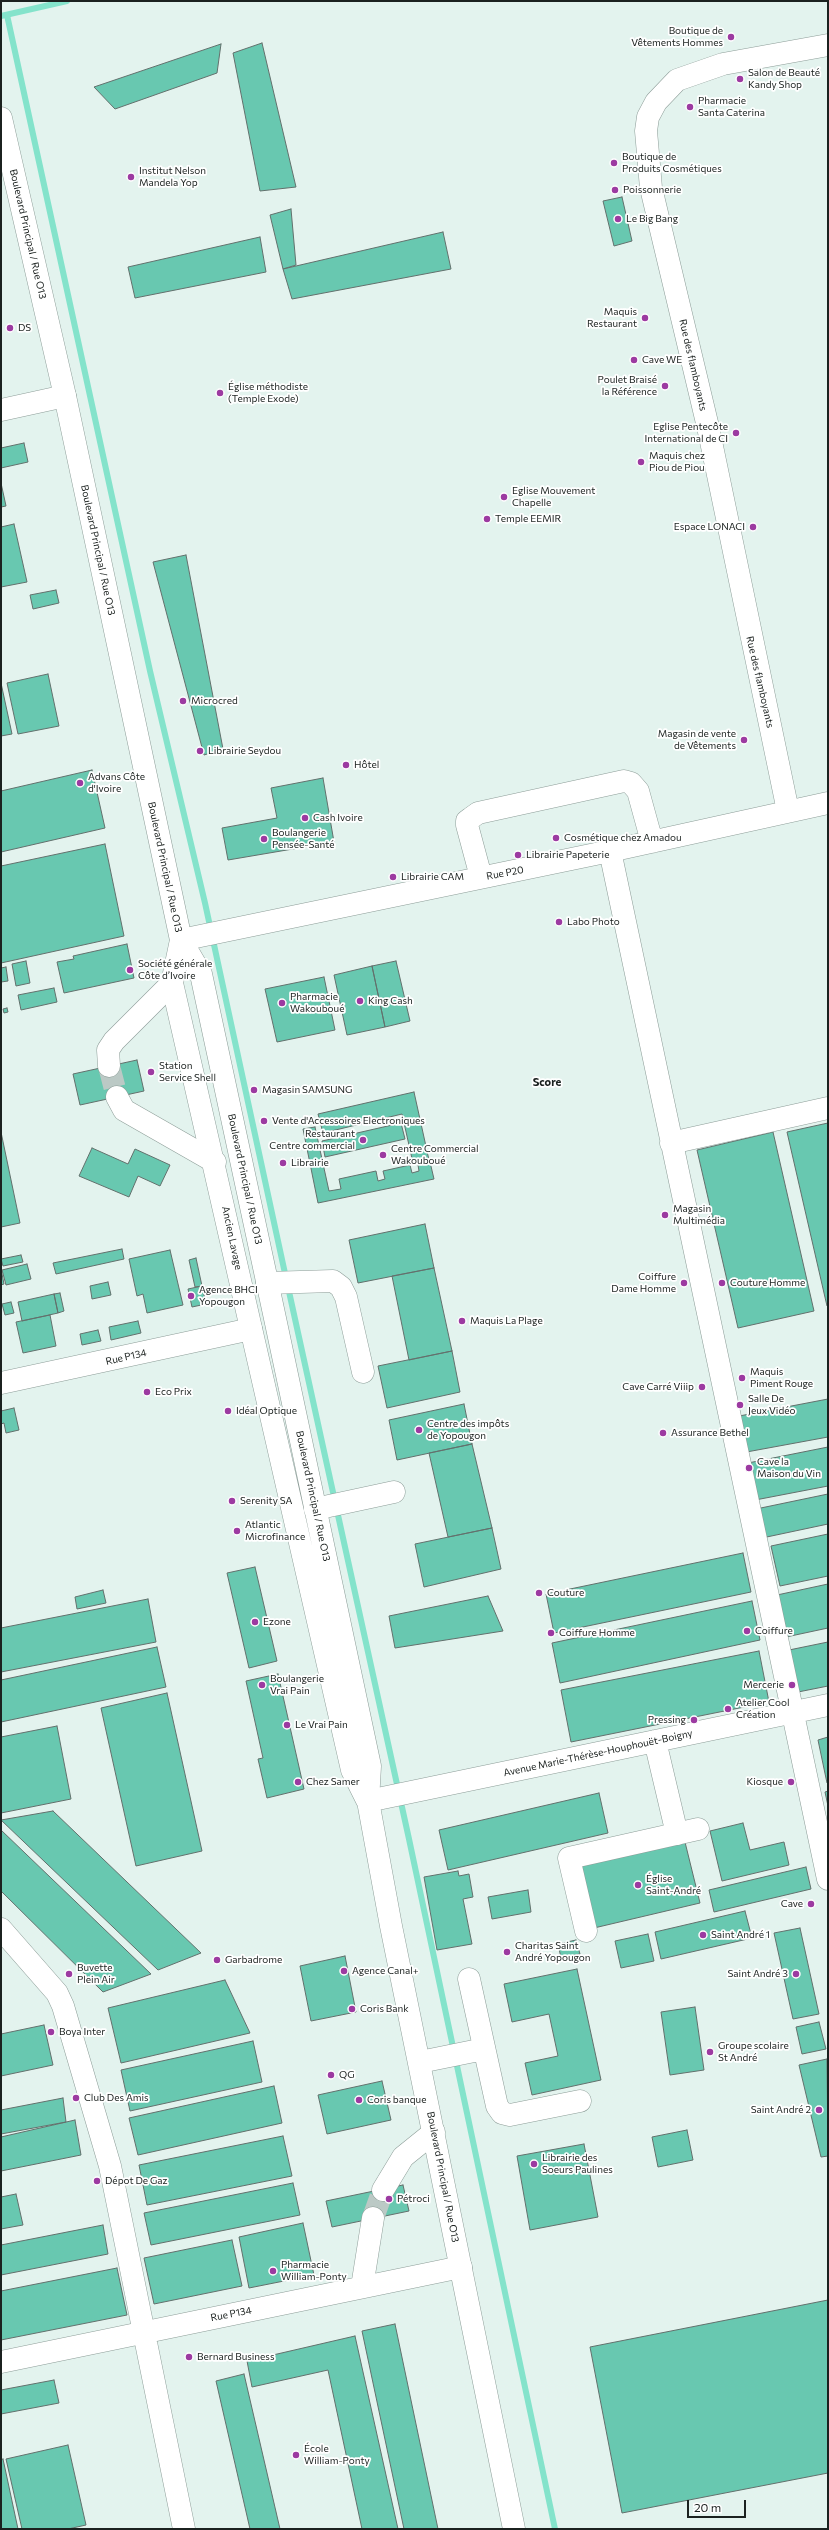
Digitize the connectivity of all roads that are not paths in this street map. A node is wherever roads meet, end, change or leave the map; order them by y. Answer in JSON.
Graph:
{"nodes":[{"id":1,"x":828,"y":45,"type":"edge"},
{"id":2,"x":1,"y":118,"type":"edge"},
{"id":3,"x":5,"y":153,"type":"edge"},
{"id":4,"x":66,"y":396,"type":"junction"},
{"id":5,"x":1,"y":410,"type":"edge"},
{"id":6,"x":828,"y":803,"type":"edge"},
{"id":7,"x":788,"y":811,"type":"junction"},
{"id":8,"x":652,"y":842,"type":"junction"},
{"id":9,"x":610,"y":852,"type":"junction"},
{"id":10,"x":481,"y":877,"type":"junction"},
{"id":11,"x":181,"y":940,"type":"junction"},
{"id":12,"x":172,"y":983,"type":"junction"},
{"id":13,"x":109,"y":1066,"type":"tunnel mouth"},
{"id":14,"x":117,"y":1097,"type":"tunnel mouth"},
{"id":15,"x":828,"y":1108,"type":"edge"},
{"id":16,"x":671,"y":1143,"type":"junction"},
{"id":17,"x":215,"y":1162,"type":"junction"},
{"id":18,"x":267,"y":1283,"type":"junction"},
{"id":19,"x":251,"y":1329,"type":"junction"},
{"id":20,"x":363,"y":1372,"type":"dead end"},
{"id":21,"x":1,"y":1384,"type":"edge"},
{"id":22,"x":394,"y":1492,"type":"dead end"},
{"id":23,"x":315,"y":1509,"type":"junction"},
{"id":24,"x":304,"y":1560,"type":"joint"},
{"id":25,"x":828,"y":1705,"type":"edge"},
{"id":26,"x":794,"y":1712,"type":"junction"},
{"id":27,"x":655,"y":1741,"type":"junction"},
{"id":28,"x":368,"y":1801,"type":"junction"},
{"id":29,"x":698,"y":1830,"type":"dead end"},
{"id":30,"x":677,"y":1834,"type":"junction"},
{"id":31,"x":828,"y":1879,"type":"edge"},
{"id":32,"x":1,"y":1929,"type":"edge"},
{"id":33,"x":586,"y":1930,"type":"dead end"},
{"id":34,"x":469,"y":1979,"type":"dead end"},
{"id":35,"x":484,"y":2049,"type":"junction"},
{"id":36,"x":420,"y":2062,"type":"junction"},
{"id":37,"x":580,"y":2101,"type":"dead end"},
{"id":38,"x":434,"y":2132,"type":"junction"},
{"id":39,"x":383,"y":2190,"type":"tunnel mouth"},
{"id":40,"x":373,"y":2218,"type":"tunnel mouth"},
{"id":41,"x":461,"y":2267,"type":"junction"},
{"id":42,"x":362,"y":2287,"type":"junction"},
{"id":43,"x":142,"y":2332,"type":"junction"},
{"id":44,"x":1,"y":2362,"type":"edge"},
{"id":45,"x":184,"y":2529,"type":"edge"},
{"id":46,"x":514,"y":2529,"type":"edge"}],
"edges":[{"from":1,"to":7,"type":"street","name":"Rue des flamboyants"},
{"from":2,"to":3,"type":"street","name":"Boulevard Principal / Rue O13"},
{"from":3,"to":4,"type":"street","name":"Boulevard Principal / Rue O13"},
{"from":4,"to":5,"type":"street"},
{"from":4,"to":11,"type":"street","name":"Boulevard Principal / Rue O13"},
{"from":6,"to":7,"type":"street","name":"Rue P20"},
{"from":7,"to":8,"type":"street","name":"Rue P20"},
{"from":8,"to":9,"type":"street","name":"Rue P20"},
{"from":8,"to":10,"type":"street"},
{"from":9,"to":10,"type":"street","name":"Rue P20"},
{"from":9,"to":16,"type":"street"},
{"from":10,"to":11,"type":"street","name":"Rue P20"},
{"from":11,"to":12,"type":"street","name":"Ancien Lavage"},
{"from":11,"to":18,"type":"street","name":"Boulevard Principal / Rue O13"},
{"from":12,"to":13,"type":"street"},
{"from":12,"to":17,"type":"street","name":"Ancien Lavage"},
{"from":14,"to":17,"type":"street"},
{"from":15,"to":16,"type":"street"},
{"from":16,"to":26,"type":"street"},
{"from":17,"to":19,"type":"street","name":"Ancien Lavage"},
{"from":18,"to":20,"type":"street"},
{"from":18,"to":23,"type":"street","name":"Boulevard Principal / Rue O13"},
{"from":19,"to":21,"type":"street","name":"Rue P134"},
{"from":19,"to":24,"type":"street","name":"Ancien Lavage"},
{"from":22,"to":23,"type":"street"},
{"from":23,"to":28,"type":"street","name":"Boulevard Principal / Rue O13"},
{"from":24,"to":28,"type":"street","name":"Boulevard Principal / Rue O13"},
{"from":25,"to":26,"type":"street","name":"Avenue Marie-Thérèse-Houphouët-Boigny"},
{"from":26,"to":27,"type":"street","name":"Avenue Marie-Thérèse-Houphouët-Boigny"},
{"from":26,"to":31,"type":"street"},
{"from":27,"to":28,"type":"street","name":"Avenue Marie-Thérèse-Houphouët-Boigny"},
{"from":27,"to":30,"type":"street"},
{"from":28,"to":36,"type":"street","name":"Boulevard Principal / Rue O13"},
{"from":29,"to":30,"type":"street"},
{"from":30,"to":33,"type":"street"},
{"from":32,"to":43,"type":"street"},
{"from":34,"to":35,"type":"street"},
{"from":35,"to":36,"type":"street"},
{"from":35,"to":37,"type":"street"},
{"from":36,"to":38,"type":"street","name":"Boulevard Principal / Rue O13"},
{"from":38,"to":39,"type":"street"},
{"from":38,"to":41,"type":"street","name":"Boulevard Principal / Rue O13"},
{"from":40,"to":42,"type":"street"},
{"from":41,"to":42,"type":"street","name":"Rue P134"},
{"from":41,"to":46,"type":"street","name":"Boulevard Principal / Rue O13"},
{"from":42,"to":43,"type":"street","name":"Rue P134"},
{"from":43,"to":44,"type":"street","name":"Rue P134"},
{"from":43,"to":45,"type":"street"}]}
